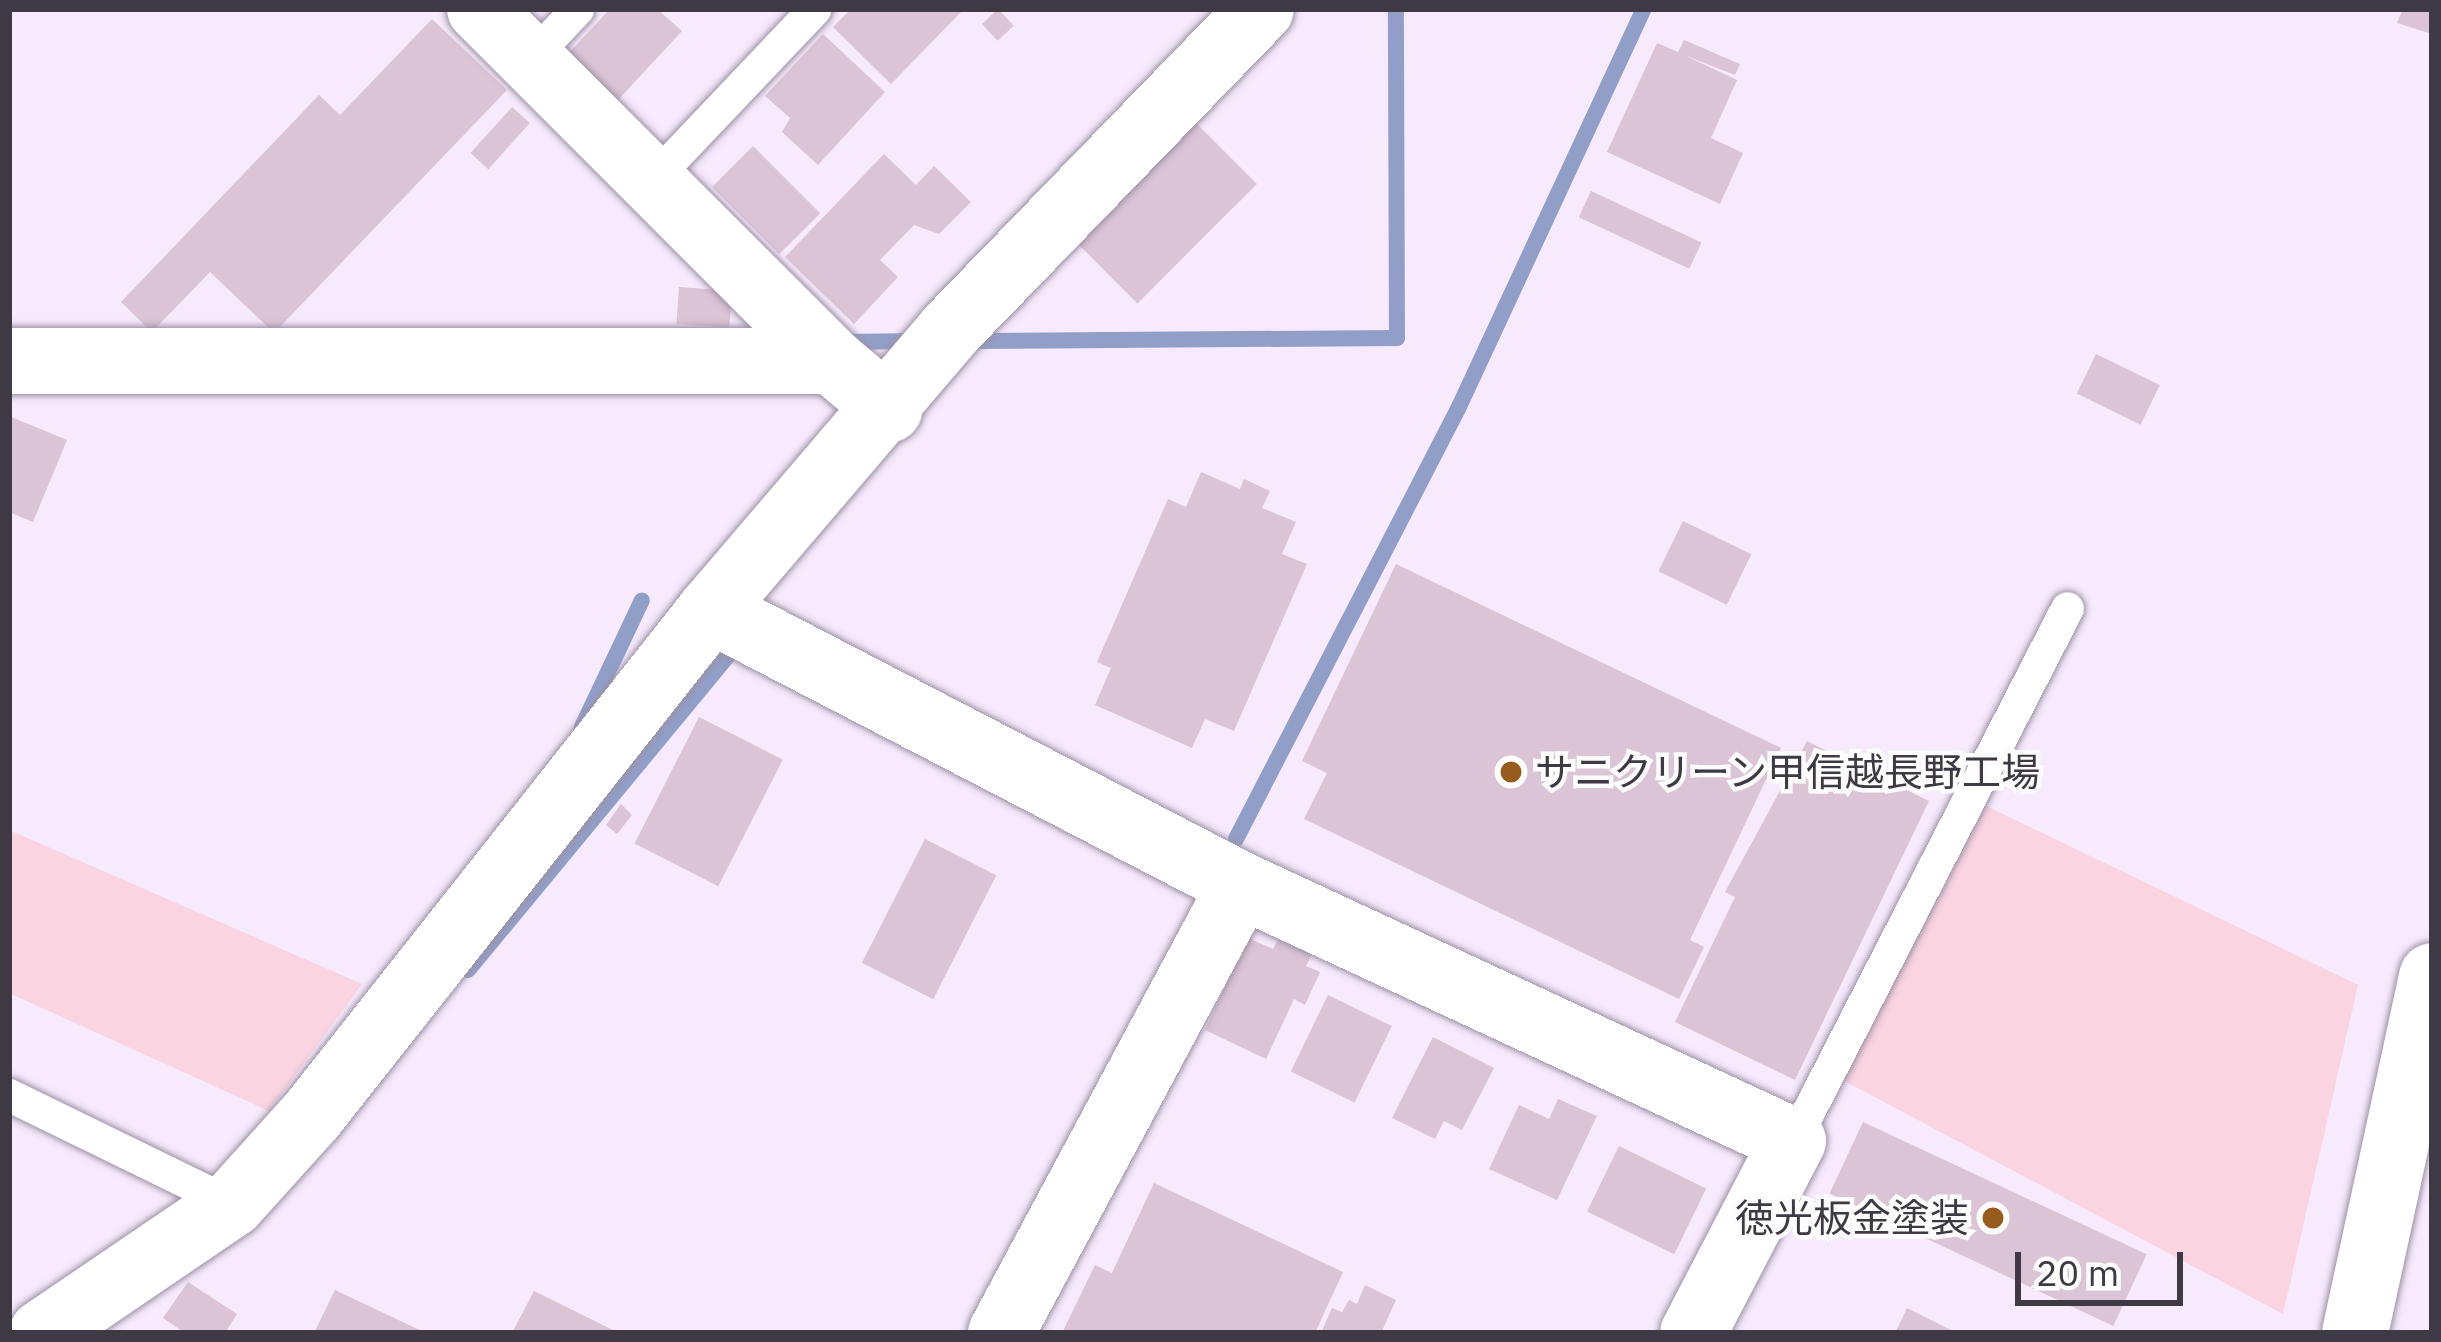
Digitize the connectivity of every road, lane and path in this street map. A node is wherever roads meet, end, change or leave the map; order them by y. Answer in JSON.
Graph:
{"nodes":[{"id":1,"x":480,"y":9,"type":"edge"},
{"id":2,"x":577,"y":9,"type":"edge"},
{"id":3,"x":814,"y":9,"type":"edge"},
{"id":4,"x":1261,"y":9,"type":"edge"},
{"id":5,"x":530,"y":59,"type":"junction"},
{"id":6,"x":652,"y":180,"type":"junction"},
{"id":7,"x":9,"y":361,"type":"edge"},
{"id":8,"x":832,"y":361,"type":"junction"},
{"id":9,"x":889,"y":409,"type":"junction"},
{"id":10,"x":2067,"y":608,"type":"dead end"},
{"id":11,"x":711,"y":610,"type":"junction"},
{"id":12,"x":1241,"y":884,"type":"junction"},
{"id":13,"x":2432,"y":976,"type":"edge"},
{"id":14,"x":9,"y":1095,"type":"edge"},
{"id":15,"x":1792,"y":1141,"type":"junction"},
{"id":16,"x":232,"y":1204,"type":"junction"},
{"id":17,"x":33,"y":1325,"type":"edge"},
{"id":18,"x":1001,"y":1333,"type":"edge"},
{"id":19,"x":1693,"y":1333,"type":"edge"},
{"id":20,"x":2355,"y":1333,"type":"edge"}],
"edges":[{"from":1,"to":5,"type":"street"},
{"from":2,"to":5,"type":"lane"},
{"from":3,"to":6,"type":"lane"},
{"from":4,"to":9,"type":"street"},
{"from":5,"to":6,"type":"street"},
{"from":6,"to":8,"type":"street"},
{"from":7,"to":8,"type":"street"},
{"from":8,"to":9,"type":"street"},
{"from":9,"to":11,"type":"street"},
{"from":10,"to":15,"type":"lane"},
{"from":11,"to":12,"type":"street"},
{"from":11,"to":16,"type":"street"},
{"from":12,"to":15,"type":"street"},
{"from":12,"to":18,"type":"street"},
{"from":13,"to":20,"type":"street"},
{"from":14,"to":16,"type":"lane"},
{"from":15,"to":19,"type":"street"},
{"from":16,"to":17,"type":"street"}]}
